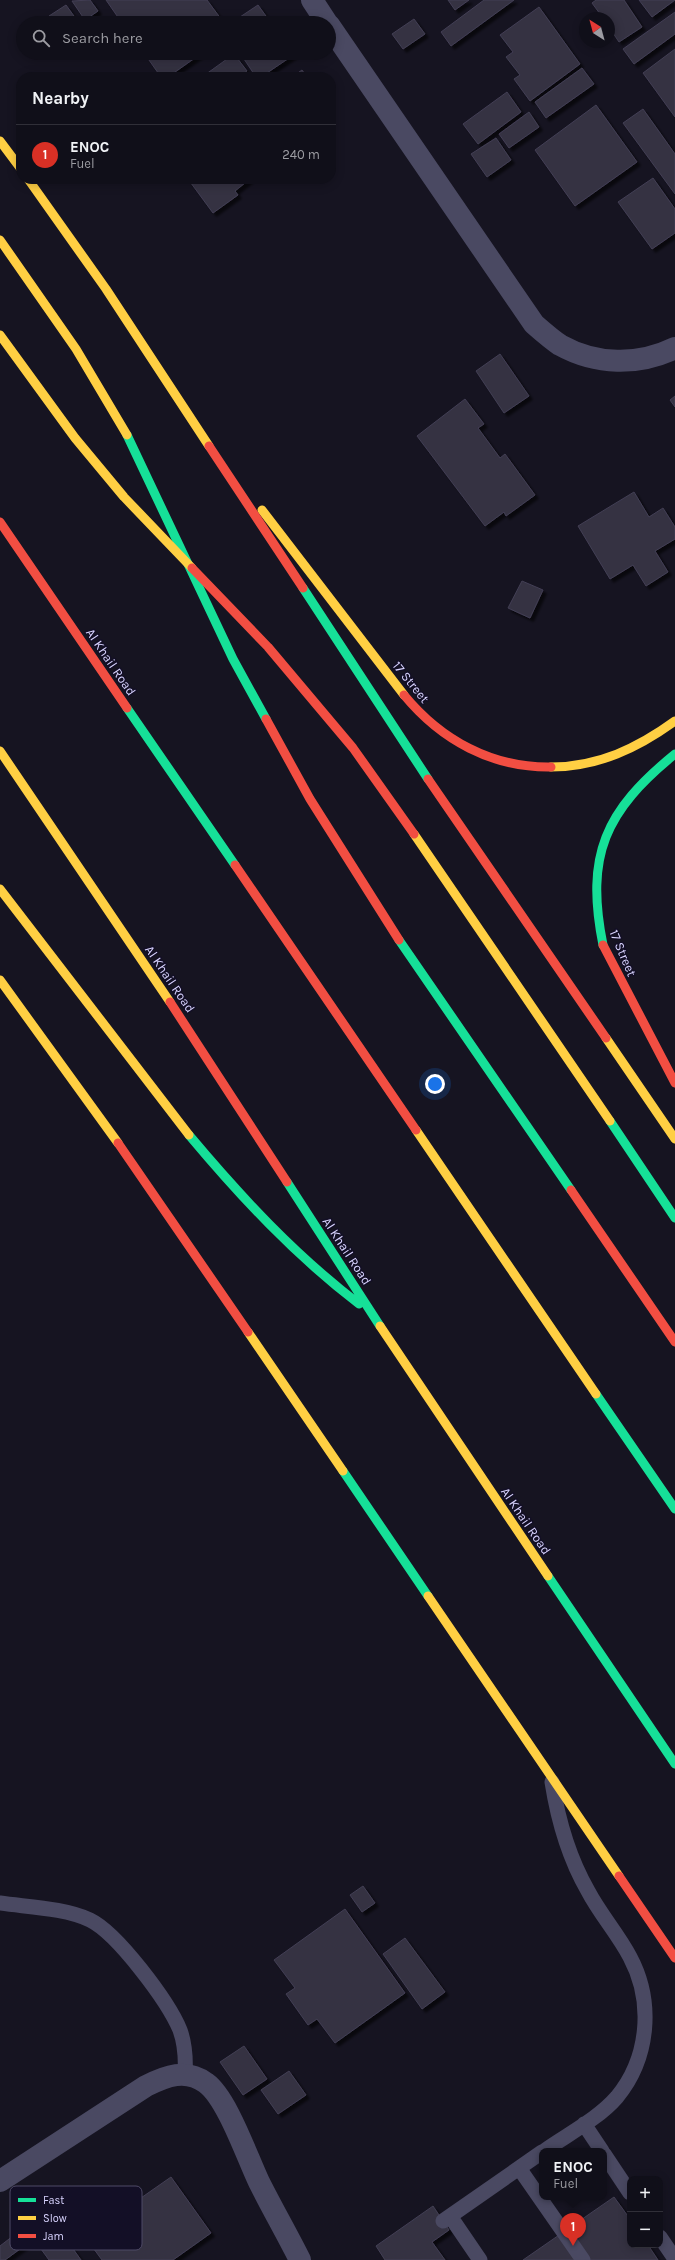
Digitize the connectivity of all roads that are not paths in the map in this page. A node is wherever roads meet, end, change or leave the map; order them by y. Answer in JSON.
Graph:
{"nodes":[{"id":1,"x":312,"y":0,"type":"edge"},
{"id":2,"x":323,"y":16,"type":"edge"},
{"id":3,"x":336,"y":36,"type":"edge"},
{"id":4,"x":0,"y":141,"type":"edge"},
{"id":5,"x":16,"y":162,"type":"edge"},
{"id":6,"x":32,"y":184,"type":"edge"},
{"id":7,"x":0,"y":240,"type":"edge"},
{"id":8,"x":0,"y":335,"type":"edge"},
{"id":9,"x":675,"y":348,"type":"edge"},
{"id":10,"x":208,"y":446,"type":"junction"},
{"id":11,"x":0,"y":522,"type":"edge"},
{"id":12,"x":675,"y":721,"type":"edge"},
{"id":13,"x":0,"y":751,"type":"edge"},
{"id":14,"x":675,"y":754,"type":"edge"},
{"id":15,"x":0,"y":889,"type":"edge"},
{"id":16,"x":0,"y":980,"type":"edge"},
{"id":17,"x":675,"y":1082,"type":"edge"},
{"id":18,"x":675,"y":1139,"type":"edge"},
{"id":19,"x":675,"y":1218,"type":"edge"},
{"id":20,"x":372,"y":1314,"type":"junction"},
{"id":21,"x":675,"y":1342,"type":"edge"},
{"id":22,"x":675,"y":1509,"type":"edge"},
{"id":23,"x":675,"y":1764,"type":"edge"},
{"id":24,"x":552,"y":1777,"type":"junction"},
{"id":25,"x":0,"y":1903,"type":"edge"},
{"id":26,"x":675,"y":1958,"type":"edge"},
{"id":27,"x":185,"y":2075,"type":"junction"},
{"id":28,"x":584,"y":2124,"type":"junction"},
{"id":29,"x":549,"y":2148,"type":"edge"},
{"id":30,"x":600,"y":2148,"type":"edge"},
{"id":31,"x":539,"y":2155,"type":"edge"},
{"id":32,"x":607,"y":2158,"type":"edge"},
{"id":33,"x":519,"y":2168,"type":"junction"},
{"id":34,"x":0,"y":2181,"type":"edge"},
{"id":35,"x":627,"y":2188,"type":"edge"},
{"id":36,"x":539,"y":2197,"type":"edge"},
{"id":37,"x":541,"y":2200,"type":"edge"},
{"id":38,"x":663,"y":2241,"type":"edge"},
{"id":39,"x":675,"y":2259,"type":"edge"},
{"id":40,"x":300,"y":2260,"type":"edge"},
{"id":41,"x":480,"y":2260,"type":"edge"},
{"id":42,"x":583,"y":2260,"type":"edge"}],
"edges":[{"from":1,"to":2,"type":"street"},
{"from":3,"to":9,"type":"street"},
{"from":4,"to":5,"type":"main road"},
{"from":6,"to":10,"type":"main road"},
{"from":7,"to":21,"type":"main road"},
{"from":8,"to":19,"type":"main road","bridge":true},
{"from":10,"to":12,"type":"main road","name":"17 Street"},
{"from":10,"to":18,"type":"main road"},
{"from":11,"to":22,"type":"main road","name":"Al Khail Road"},
{"from":13,"to":20,"type":"main road","name":"Al Khail Road"},
{"from":14,"to":17,"type":"main road","name":"17 Street"},
{"from":15,"to":20,"type":"main road"},
{"from":16,"to":24,"type":"main road"},
{"from":20,"to":23,"type":"main road","name":"Al Khail Road"},
{"from":24,"to":26,"type":"main road"},
{"from":24,"to":28,"type":"lane"},
{"from":25,"to":27,"type":"lane"},
{"from":27,"to":34,"type":"street"},
{"from":27,"to":40,"type":"street"},
{"from":28,"to":29,"type":"lane"},
{"from":28,"to":30,"type":"lane"},
{"from":31,"to":33,"type":"lane"},
{"from":32,"to":35,"type":"lane"},
{"from":33,"to":36,"type":"lane"},
{"from":33,"to":41,"type":"lane"},
{"from":37,"to":42,"type":"lane"},
{"from":38,"to":39,"type":"lane"}]}
